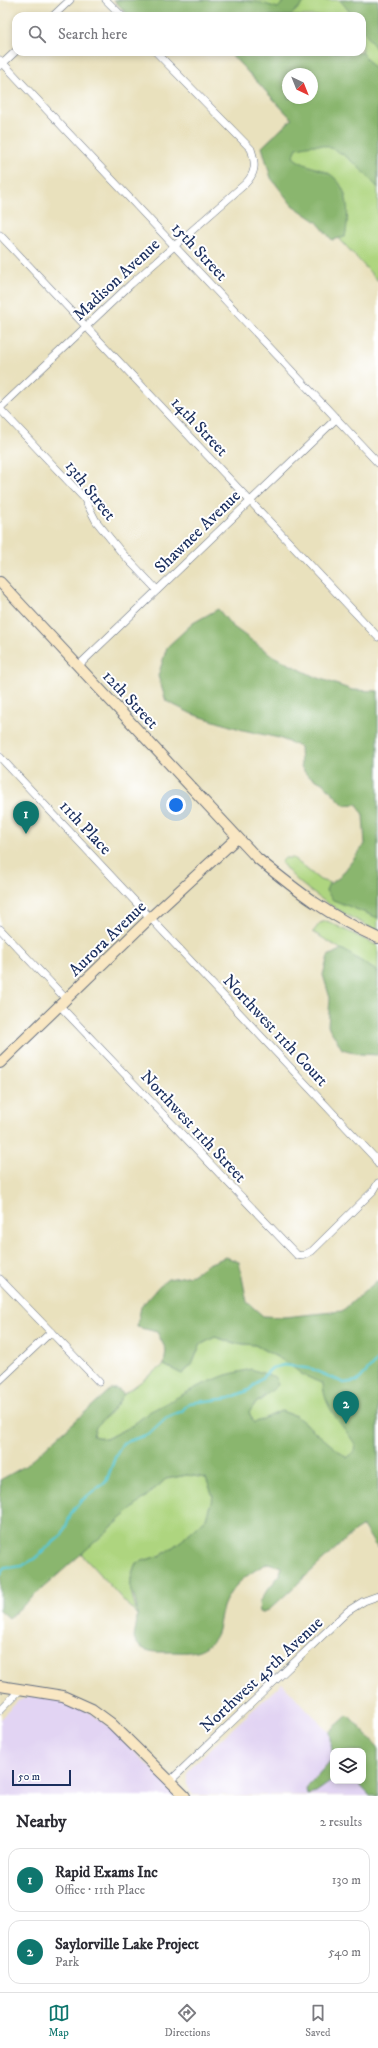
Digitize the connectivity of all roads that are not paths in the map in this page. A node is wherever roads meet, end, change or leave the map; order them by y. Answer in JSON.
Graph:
{"nodes":[{"id":1,"x":70,"y":0,"type":"edge"},
{"id":2,"x":106,"y":0,"type":"edge"},
{"id":3,"x":58,"y":12,"type":"edge"},
{"id":4,"x":118,"y":12,"type":"edge"},
{"id":5,"x":12,"y":54,"type":"edge"},
{"id":6,"x":160,"y":56,"type":"edge"},
{"id":7,"x":1,"y":63,"type":"edge"},
{"id":8,"x":0,"y":235,"type":"edge"},
{"id":9,"x":174,"y":245,"type":"junction"},
{"id":10,"x":87,"y":326,"type":"junction"},
{"id":11,"x":0,"y":408,"type":"edge"},
{"id":12,"x":337,"y":418,"type":"junction"},
{"id":13,"x":378,"y":462,"type":"edge"},
{"id":14,"x":250,"y":502,"type":"junction"},
{"id":15,"x":0,"y":582,"type":"edge"},
{"id":16,"x":158,"y":590,"type":"junction"},
{"id":17,"x":378,"y":637,"type":"edge"},
{"id":18,"x":78,"y":666,"type":"junction"},
{"id":19,"x":0,"y":757,"type":"edge"},
{"id":20,"x":237,"y":838,"type":"junction"},
{"id":21,"x":150,"y":918,"type":"junction"},
{"id":22,"x":0,"y":929,"type":"edge"},
{"id":23,"x":378,"y":938,"type":"edge"},
{"id":24,"x":62,"y":1002,"type":"junction"},
{"id":25,"x":0,"y":1063,"type":"edge"},
{"id":26,"x":378,"y":1164,"type":"edge"},
{"id":27,"x":378,"y":1182,"type":"edge"},
{"id":28,"x":0,"y":1279,"type":"edge"},
{"id":29,"x":51,"y":1332,"type":"junction"},
{"id":30,"x":0,"y":1380,"type":"edge"},
{"id":31,"x":99,"y":1382,"type":"dead end"},
{"id":32,"x":378,"y":1596,"type":"edge"},
{"id":33,"x":0,"y":1686,"type":"edge"},
{"id":34,"x":21,"y":1689,"type":"junction"},
{"id":35,"x":0,"y":1710,"type":"edge"},
{"id":36,"x":170,"y":1781,"type":"junction"},
{"id":37,"x":185,"y":1796,"type":"edge"}],
"edges":[{"from":1,"to":3,"type":"street"},
{"from":2,"to":4,"type":"street"},
{"from":5,"to":7,"type":"street"},
{"from":6,"to":9,"type":"street","name":"Madison Avenue"},
{"from":7,"to":9,"type":"street","name":"15th Street"},
{"from":8,"to":10,"type":"street","name":"14th Street"},
{"from":9,"to":10,"type":"street","name":"Madison Avenue"},
{"from":9,"to":12,"type":"street","name":"15th Street"},
{"from":10,"to":11,"type":"street","name":"Madison Avenue"},
{"from":10,"to":14,"type":"street","name":"14th Street"},
{"from":11,"to":16,"type":"street","name":"13th Street"},
{"from":12,"to":13,"type":"street","name":"15th Street"},
{"from":12,"to":14,"type":"street","name":"Shawnee Avenue"},
{"from":14,"to":16,"type":"street","name":"Shawnee Avenue"},
{"from":14,"to":17,"type":"street","name":"14th Street"},
{"from":15,"to":18,"type":"main road","name":"12th Street"},
{"from":16,"to":18,"type":"street","name":"Shawnee Avenue"},
{"from":18,"to":20,"type":"main road","name":"12th Street"},
{"from":19,"to":21,"type":"street","name":"11th Place"},
{"from":20,"to":21,"type":"main road","name":"Aurora Avenue"},
{"from":20,"to":23,"type":"main road","name":"12th Street"},
{"from":21,"to":24,"type":"main road","name":"Aurora Avenue"},
{"from":21,"to":26,"type":"street","name":"Northwest 11th Court"},
{"from":22,"to":24,"type":"street","name":"Northwest 11th Street"},
{"from":24,"to":25,"type":"main road","name":"Aurora Avenue"},
{"from":24,"to":27,"type":"street","name":"Northwest 11th Street"},
{"from":28,"to":29,"type":"street"},
{"from":29,"to":30,"type":"street"},
{"from":29,"to":31,"type":"street"},
{"from":32,"to":36,"type":"street","name":"Northwest 45th Avenue"},
{"from":33,"to":34,"type":"main road"},
{"from":34,"to":35,"type":"street"},
{"from":34,"to":36,"type":"main road"},
{"from":36,"to":37,"type":"main road"}]}
